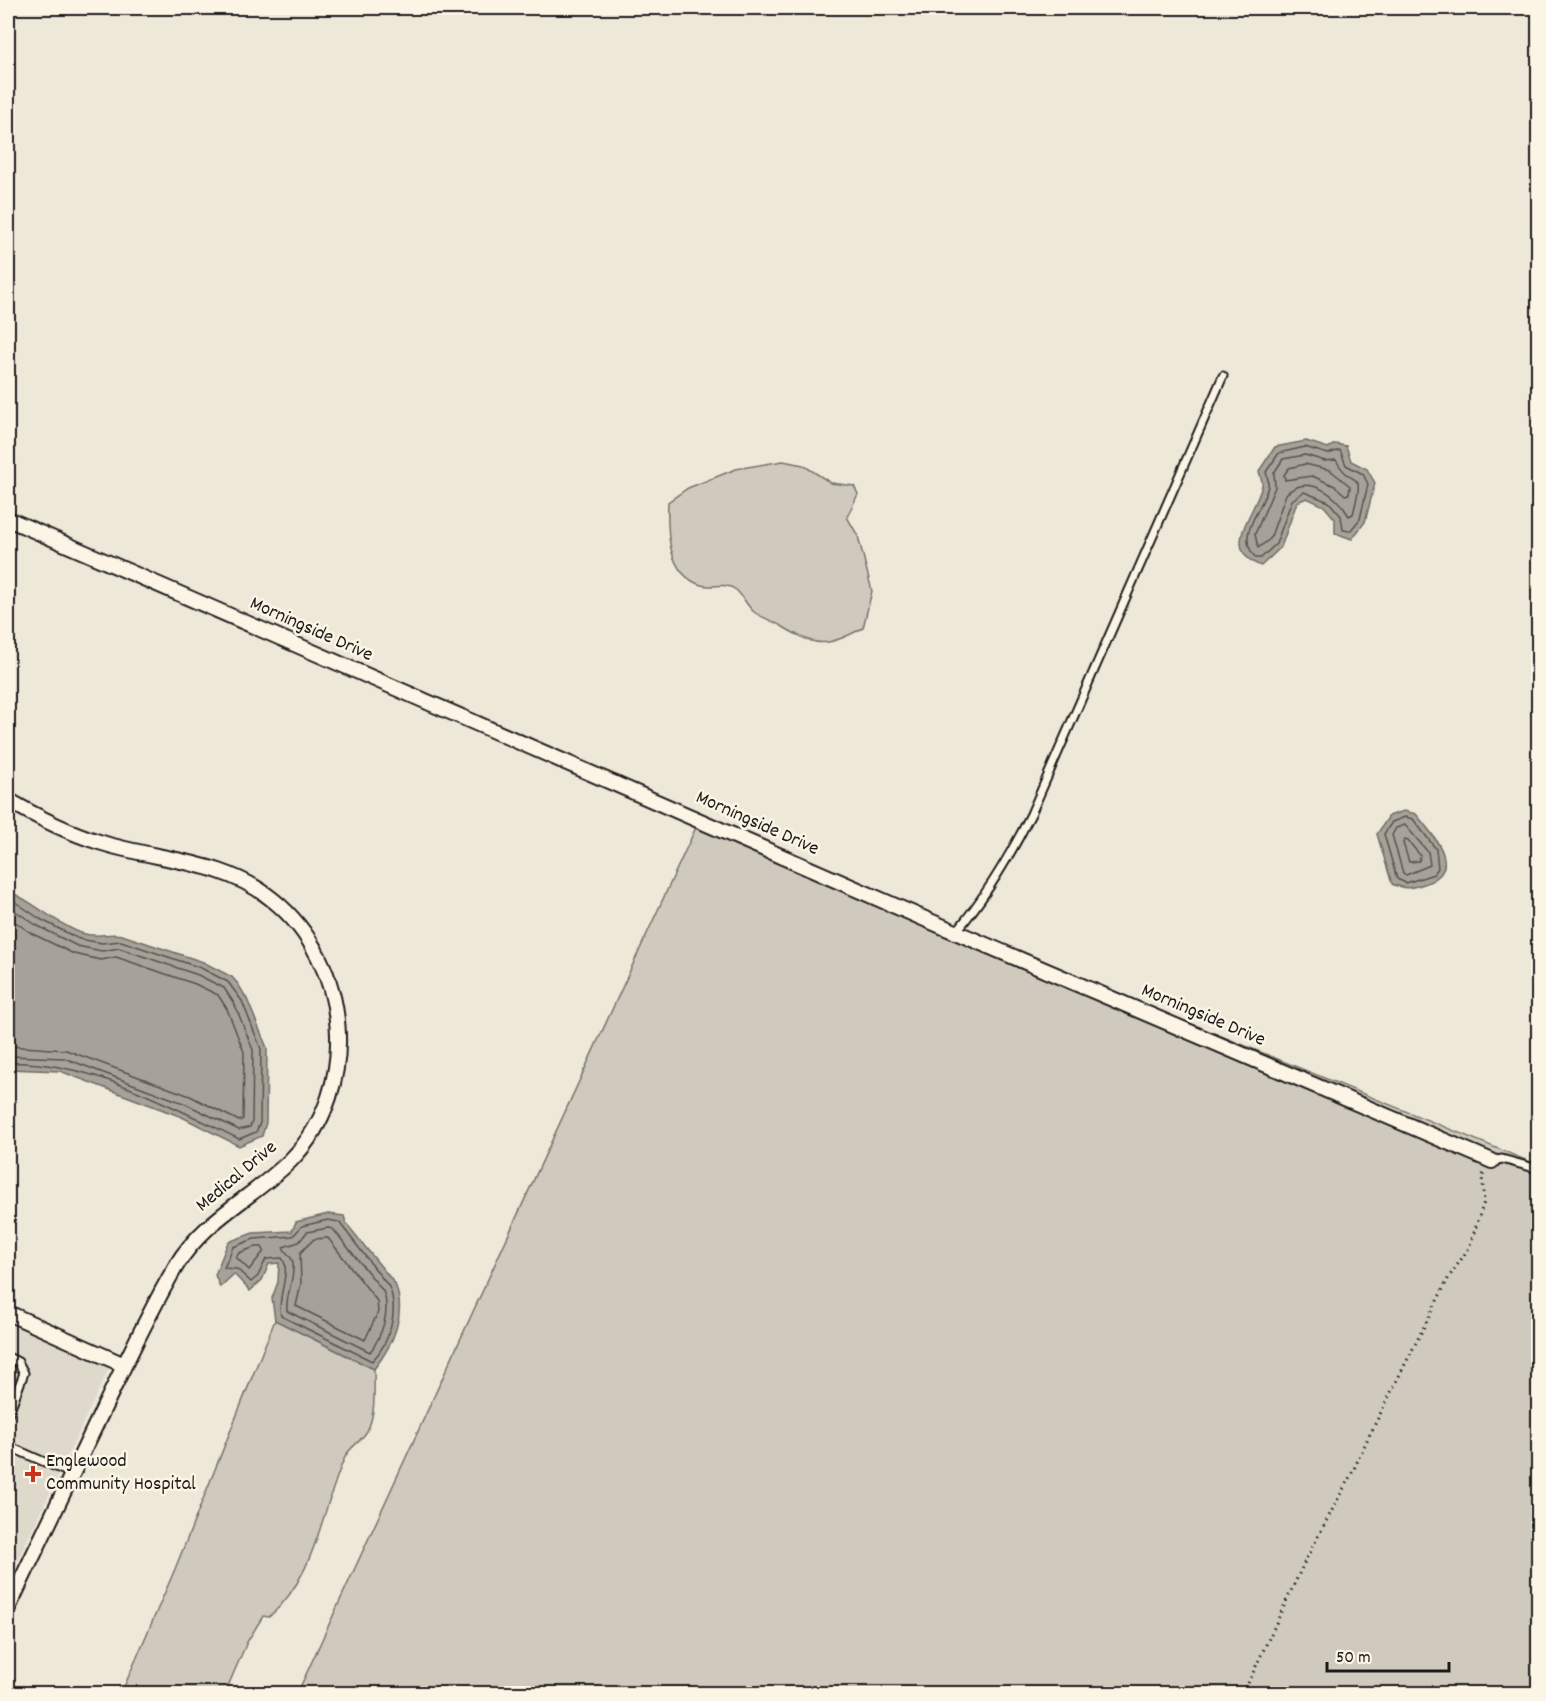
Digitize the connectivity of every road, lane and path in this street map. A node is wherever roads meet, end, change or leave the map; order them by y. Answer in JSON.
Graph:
{"nodes":[{"id":1,"x":1223,"y":376,"type":"dead end"},
{"id":2,"x":8,"y":519,"type":"edge"},
{"id":3,"x":8,"y":800,"type":"edge"},
{"id":4,"x":956,"y":932,"type":"junction"},
{"id":5,"x":1492,"y":1161,"type":"junction"},
{"id":6,"x":1539,"y":1169,"type":"edge"},
{"id":7,"x":8,"y":1313,"type":"edge"},
{"id":8,"x":8,"y":1357,"type":"edge"},
{"id":9,"x":124,"y":1365,"type":"junction"},
{"id":10,"x":8,"y":1415,"type":"edge"},
{"id":11,"x":8,"y":1446,"type":"edge"},
{"id":12,"x":72,"y":1474,"type":"junction"},
{"id":13,"x":9,"y":1600,"type":"edge"},
{"id":14,"x":1243,"y":1694,"type":"edge"}],
"edges":[{"from":1,"to":4,"type":"lane"},
{"from":2,"to":4,"type":"street","name":"Morningside Drive"},
{"from":3,"to":9,"type":"street","name":"Medical Drive"},
{"from":4,"to":5,"type":"street","name":"Morningside Drive"},
{"from":5,"to":6,"type":"lane"},
{"from":5,"to":14,"type":"path"},
{"from":7,"to":9,"type":"street"},
{"from":8,"to":10,"type":"lane"},
{"from":9,"to":12,"type":"street","name":"Medical Drive"},
{"from":11,"to":12,"type":"lane"},
{"from":12,"to":13,"type":"street","name":"Medical Drive"}]}
